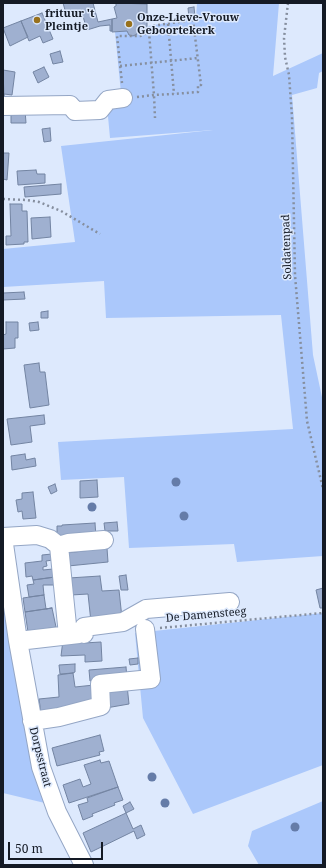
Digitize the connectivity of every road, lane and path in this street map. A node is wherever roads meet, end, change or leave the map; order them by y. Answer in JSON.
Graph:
{"nodes":[{"id":1,"x":288,"y":3,"type":"edge"},
{"id":2,"x":168,"y":24,"type":"junction"},
{"id":3,"x":149,"y":32,"type":"junction"},
{"id":4,"x":198,"y":58,"type":"junction"},
{"id":5,"x":171,"y":61,"type":"junction"},
{"id":6,"x":151,"y":63,"type":"junction"},
{"id":7,"x":120,"y":66,"type":"junction"},
{"id":8,"x":174,"y":94,"type":"junction"},
{"id":9,"x":154,"y":96,"type":"junction"},
{"id":10,"x":123,"y":98,"type":"junction"},
{"id":11,"x":3,"y":106,"type":"edge"},
{"id":12,"x":155,"y":118,"type":"dead end"},
{"id":13,"x":3,"y":199,"type":"edge"},
{"id":14,"x":100,"y":234,"type":"dead end"},
{"id":15,"x":323,"y":489,"type":"edge"},
{"id":16,"x":3,"y":537,"type":"edge"},
{"id":17,"x":104,"y":540,"type":"dead end"},
{"id":18,"x":59,"y":549,"type":"junction"},
{"id":19,"x":230,"y":602,"type":"dead end"},
{"id":20,"x":323,"y":613,"type":"edge"},
{"id":21,"x":145,"y":629,"type":"joint"},
{"id":22,"x":81,"y":634,"type":"junction"},
{"id":23,"x":18,"y":641,"type":"junction"},
{"id":24,"x":32,"y":721,"type":"junction"},
{"id":25,"x":84,"y":865,"type":"edge"}],
"edges":[{"from":1,"to":15,"type":"path","name":"Soldatenpad"},
{"from":2,"to":3,"type":"path"},
{"from":2,"to":4,"type":"path"},
{"from":2,"to":5,"type":"path"},
{"from":3,"to":6,"type":"path"},
{"from":3,"to":7,"type":"path"},
{"from":4,"to":5,"type":"path"},
{"from":4,"to":8,"type":"path"},
{"from":5,"to":6,"type":"path"},
{"from":5,"to":8,"type":"path"},
{"from":6,"to":7,"type":"path"},
{"from":6,"to":9,"type":"path"},
{"from":7,"to":10,"type":"path"},
{"from":8,"to":9,"type":"path"},
{"from":9,"to":10,"type":"path"},
{"from":9,"to":12,"type":"path"},
{"from":10,"to":11,"type":"street"},
{"from":13,"to":14,"type":"path"},
{"from":16,"to":18,"type":"street"},
{"from":16,"to":23,"type":"street","name":"Dorpsstraat"},
{"from":17,"to":18,"type":"street"},
{"from":18,"to":22,"type":"street"},
{"from":19,"to":22,"type":"street"},
{"from":20,"to":21,"type":"path","name":"De Damensteeg"},
{"from":21,"to":24,"type":"street"},
{"from":22,"to":23,"type":"street"},
{"from":23,"to":24,"type":"street","name":"Dorpsstraat"},
{"from":24,"to":25,"type":"street","name":"Dorpsstraat"}]}
